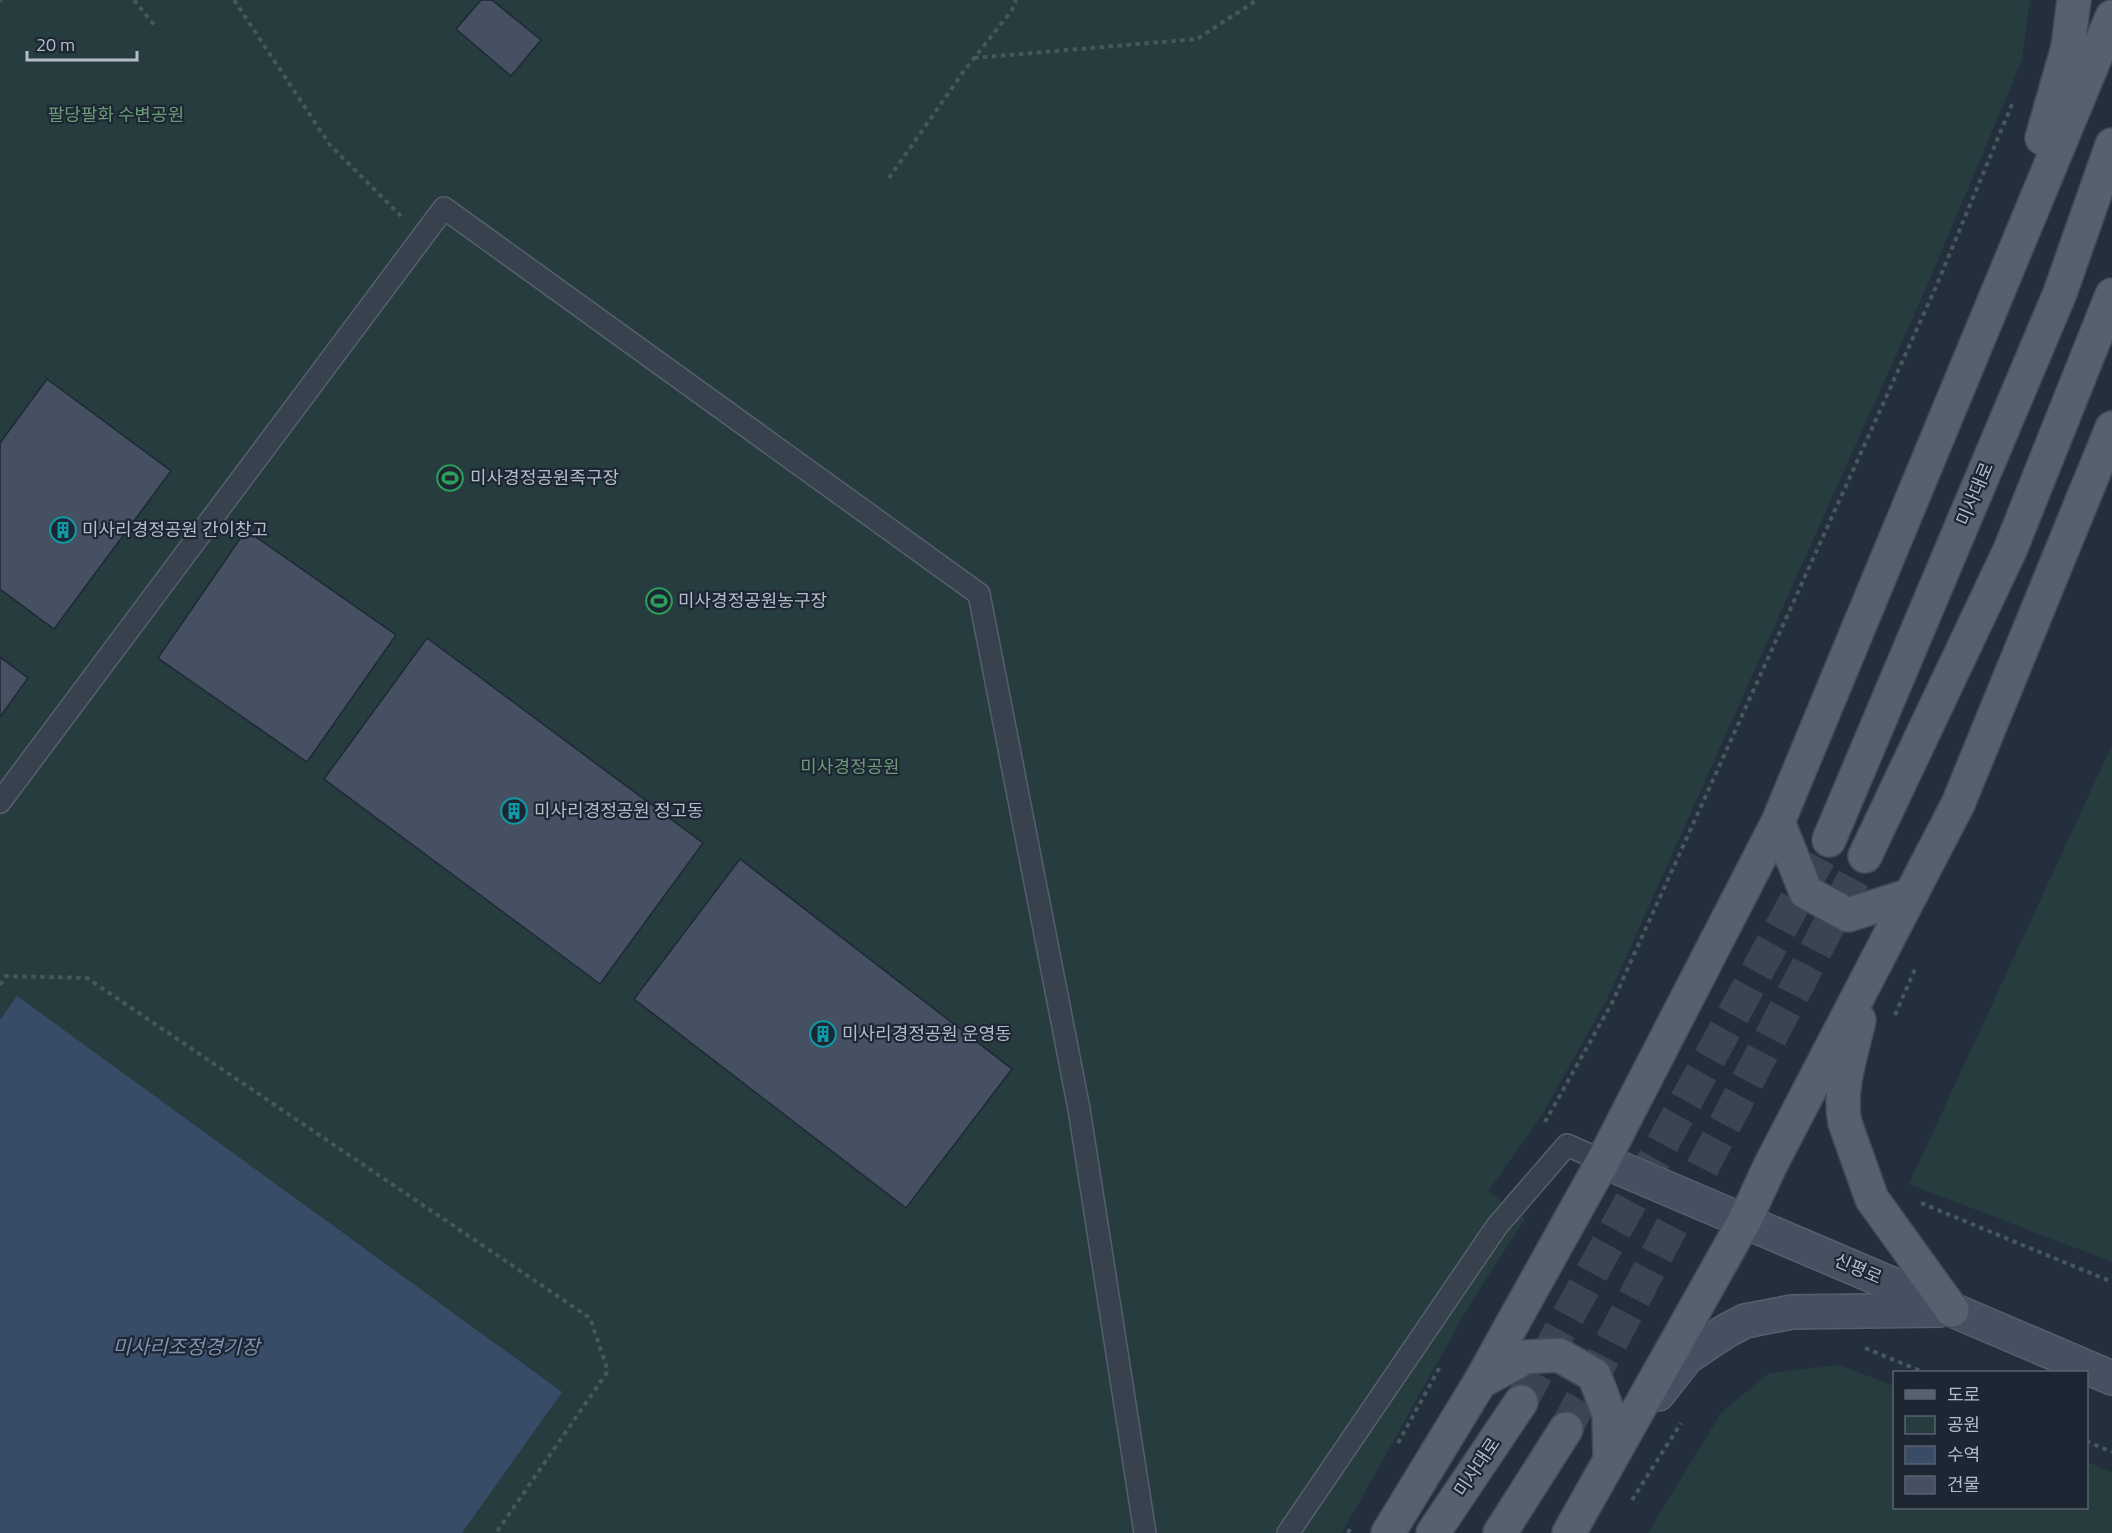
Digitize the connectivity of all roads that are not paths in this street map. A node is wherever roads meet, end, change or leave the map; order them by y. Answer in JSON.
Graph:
{"nodes":[{"id":1,"x":2074,"y":0,"type":"edge"},
{"id":2,"x":2112,"y":17,"type":"edge"},
{"id":3,"x":2112,"y":145,"type":"edge"},
{"id":4,"x":2003,"y":279,"type":"junction"},
{"id":5,"x":2112,"y":295,"type":"edge"},
{"id":6,"x":2112,"y":428,"type":"edge"},
{"id":7,"x":0,"y":802,"type":"edge"},
{"id":8,"x":1778,"y":822,"type":"junction"},
{"id":9,"x":1829,"y":840,"type":"tunnel mouth"},
{"id":10,"x":1865,"y":856,"type":"tunnel mouth"},
{"id":11,"x":1911,"y":895,"type":"junction"},
{"id":12,"x":1869,"y":975,"type":"junction"},
{"id":13,"x":1603,"y":1161,"type":"junction"},
{"id":14,"x":1745,"y":1220,"type":"junction"},
{"id":15,"x":1952,"y":1310,"type":"junction"},
{"id":16,"x":2112,"y":1378,"type":"edge"},
{"id":17,"x":1480,"y":1382,"type":"junction"},
{"id":18,"x":1521,"y":1402,"type":"tunnel mouth"},
{"id":19,"x":1566,"y":1429,"type":"tunnel mouth"},
{"id":20,"x":1614,"y":1452,"type":"junction"},
{"id":21,"x":1145,"y":1533,"type":"edge"},
{"id":22,"x":1288,"y":1533,"type":"edge"},
{"id":23,"x":1388,"y":1533,"type":"edge"},
{"id":24,"x":1434,"y":1533,"type":"edge"},
{"id":25,"x":1500,"y":1533,"type":"edge"},
{"id":26,"x":1569,"y":1533,"type":"edge"}],
"edges":[{"from":1,"to":4,"type":"main road"},
{"from":2,"to":4,"type":"main road"},
{"from":3,"to":9,"type":"main road","name":"미사대로"},
{"from":4,"to":8,"type":"main road"},
{"from":5,"to":10,"type":"main road"},
{"from":6,"to":11,"type":"main road"},
{"from":7,"to":21,"type":"lane"},
{"from":8,"to":11,"type":"main road"},
{"from":8,"to":13,"type":"main road"},
{"from":11,"to":12,"type":"main road"},
{"from":12,"to":14,"type":"main road"},
{"from":12,"to":15,"type":"main road"},
{"from":13,"to":14,"type":"main road","name":"신평로"},
{"from":13,"to":17,"type":"main road"},
{"from":13,"to":22,"type":"lane"},
{"from":14,"to":15,"type":"main road","name":"신평로"},
{"from":14,"to":20,"type":"main road"},
{"from":15,"to":16,"type":"main road","name":"신평로"},
{"from":15,"to":20,"type":"main road"},
{"from":17,"to":20,"type":"main road"},
{"from":17,"to":23,"type":"main road"},
{"from":18,"to":24,"type":"main road","name":"미사대로"},
{"from":19,"to":25,"type":"main road"},
{"from":20,"to":26,"type":"main road"}]}
